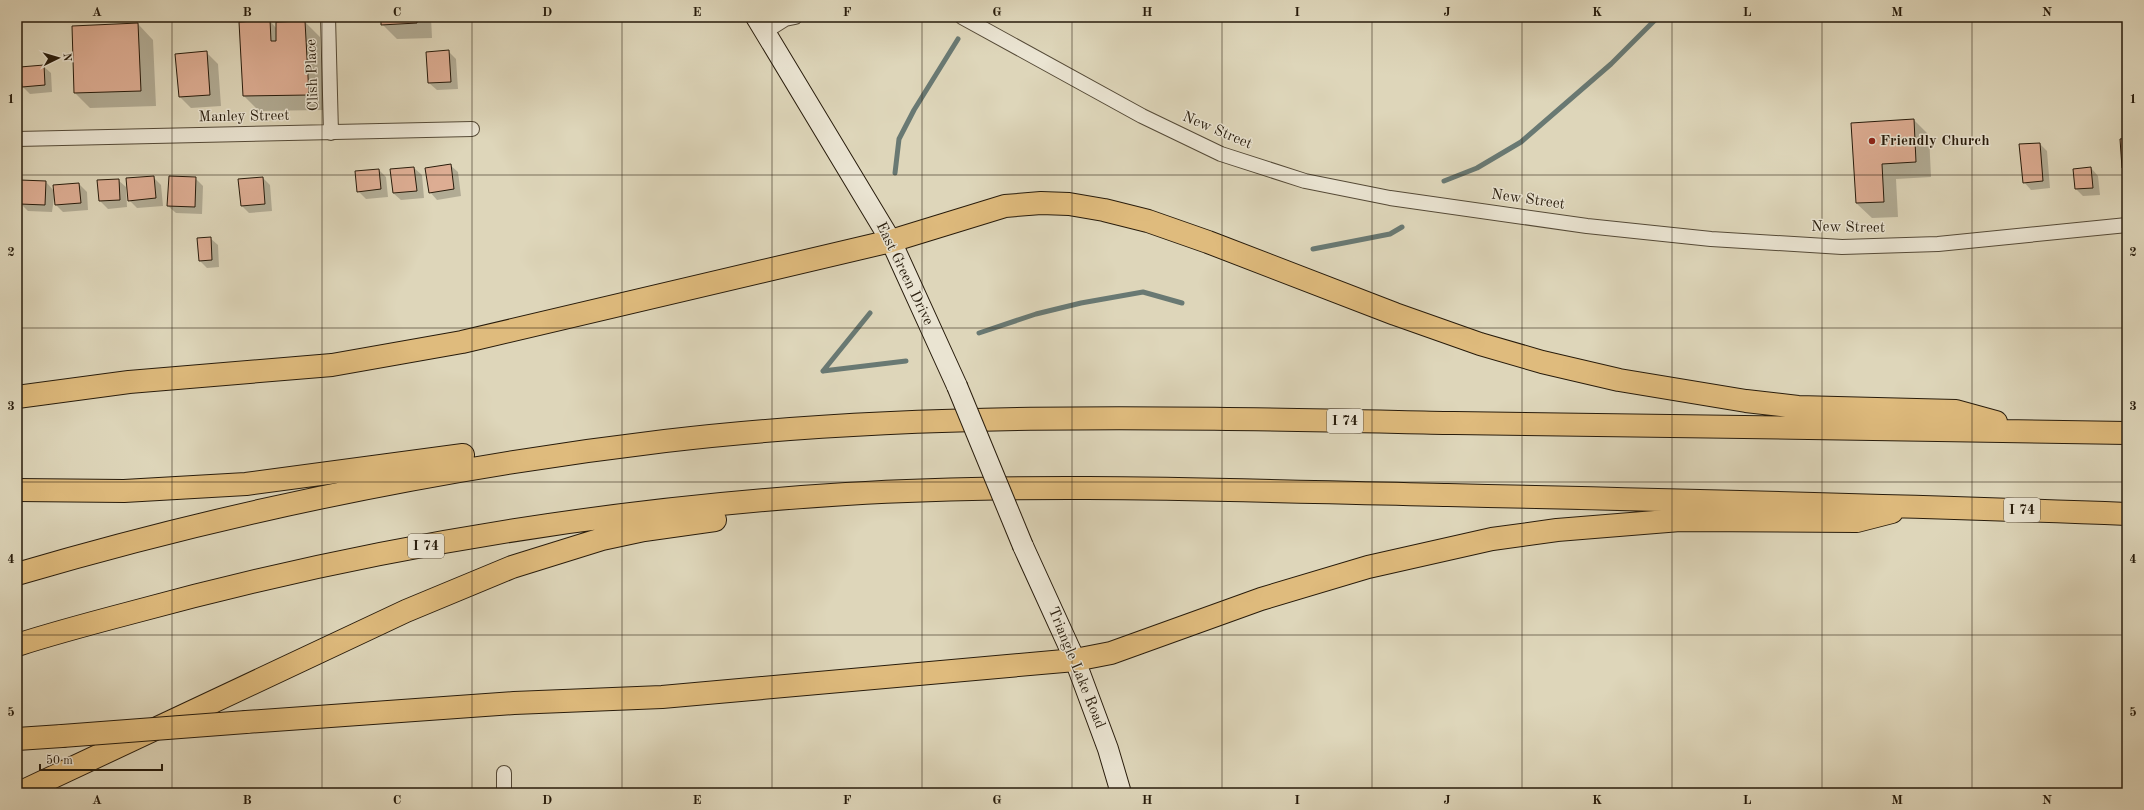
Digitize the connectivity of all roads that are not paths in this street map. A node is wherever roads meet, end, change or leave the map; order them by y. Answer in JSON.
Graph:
{"nodes":[{"id":1,"x":328,"y":17,"type":"edge"},
{"id":2,"x":795,"y":17,"type":"edge"},
{"id":3,"x":962,"y":17,"type":"edge"},
{"id":4,"x":761,"y":24,"type":"edge"},
{"id":5,"x":472,"y":129,"type":"dead end"},
{"id":6,"x":331,"y":133,"type":"junction"},
{"id":7,"x":17,"y":139,"type":"edge"},
{"id":8,"x":2127,"y":225,"type":"edge"},
{"id":9,"x":890,"y":241,"type":"junction"},
{"id":10,"x":17,"y":397,"type":"edge"},
{"id":11,"x":2024,"y":430,"type":"junction"},
{"id":12,"x":2127,"y":433,"type":"edge"},
{"id":13,"x":666,"y":440,"type":"junction"},
{"id":14,"x":17,"y":490,"type":"edge"},
{"id":15,"x":844,"y":494,"type":"junction"},
{"id":16,"x":1916,"y":506,"type":"junction"},
{"id":17,"x":2127,"y":514,"type":"edge"},
{"id":18,"x":1023,"y":546,"type":"joint"},
{"id":19,"x":17,"y":574,"type":"edge"},
{"id":20,"x":17,"y":645,"type":"edge"},
{"id":21,"x":1075,"y":660,"type":"junction"},
{"id":22,"x":17,"y":739,"type":"edge"},
{"id":23,"x":504,"y":773,"type":"dead end"},
{"id":24,"x":19,"y":793,"type":"edge"},
{"id":25,"x":504,"y":793,"type":"edge"},
{"id":26,"x":1121,"y":793,"type":"edge"}],
"edges":[{"from":1,"to":6,"type":"street","name":"Clish Place"},
{"from":2,"to":4,"type":"street"},
{"from":3,"to":8,"type":"street","name":"New Street"},
{"from":4,"to":9,"type":"main road","name":"East Green Drive"},
{"from":5,"to":6,"type":"street","name":"Manley Street"},
{"from":6,"to":7,"type":"street","name":"Manley Street"},
{"from":9,"to":10,"type":"highway"},
{"from":9,"to":11,"type":"highway"},
{"from":9,"to":18,"type":"main road","name":"East Green Drive","bridge":true},
{"from":11,"to":12,"type":"highway","number":"I 74"},
{"from":11,"to":13,"type":"highway","number":"I 74"},
{"from":13,"to":14,"type":"highway"},
{"from":13,"to":19,"type":"highway","number":"I 74"},
{"from":15,"to":16,"type":"highway","number":"I 74"},
{"from":15,"to":20,"type":"highway","number":"I 74"},
{"from":15,"to":24,"type":"highway"},
{"from":16,"to":17,"type":"highway","number":"I 74"},
{"from":16,"to":21,"type":"highway"},
{"from":18,"to":21,"type":"main road","name":"Triangle Lake Road"},
{"from":21,"to":22,"type":"highway","bridge":true},
{"from":21,"to":26,"type":"main road","name":"Triangle Lake Road"},
{"from":23,"to":25,"type":"street"}]}
